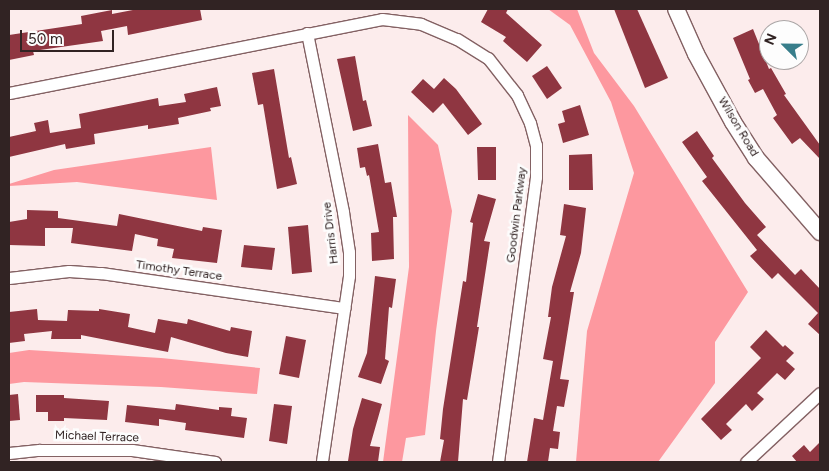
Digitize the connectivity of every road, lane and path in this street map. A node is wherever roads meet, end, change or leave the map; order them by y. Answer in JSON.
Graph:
{"nodes":[{"id":1,"x":676,"y":9,"type":"edge"},
{"id":2,"x":307,"y":33,"type":"junction"},
{"id":3,"x":9,"y":93,"type":"edge"},
{"id":4,"x":820,"y":232,"type":"edge"},
{"id":5,"x":9,"y":278,"type":"edge"},
{"id":6,"x":344,"y":308,"type":"junction"},
{"id":7,"x":820,"y":393,"type":"edge"},
{"id":8,"x":9,"y":453,"type":"edge"},
{"id":9,"x":215,"y":462,"type":"edge"},
{"id":10,"x":322,"y":462,"type":"edge"},
{"id":11,"x":498,"y":462,"type":"edge"},
{"id":12,"x":746,"y":462,"type":"edge"}],
"edges":[{"from":1,"to":4,"type":"street","name":"Wilson Road"},
{"from":2,"to":3,"type":"street","name":"Goodwin Parkway"},
{"from":2,"to":6,"type":"street","name":"Harris Drive"},
{"from":2,"to":11,"type":"street","name":"Goodwin Parkway"},
{"from":5,"to":6,"type":"street","name":"Timothy Terrace"},
{"from":6,"to":10,"type":"street","name":"Harris Drive"},
{"from":7,"to":12,"type":"street"},
{"from":8,"to":9,"type":"street","name":"Michael Terrace"}]}
